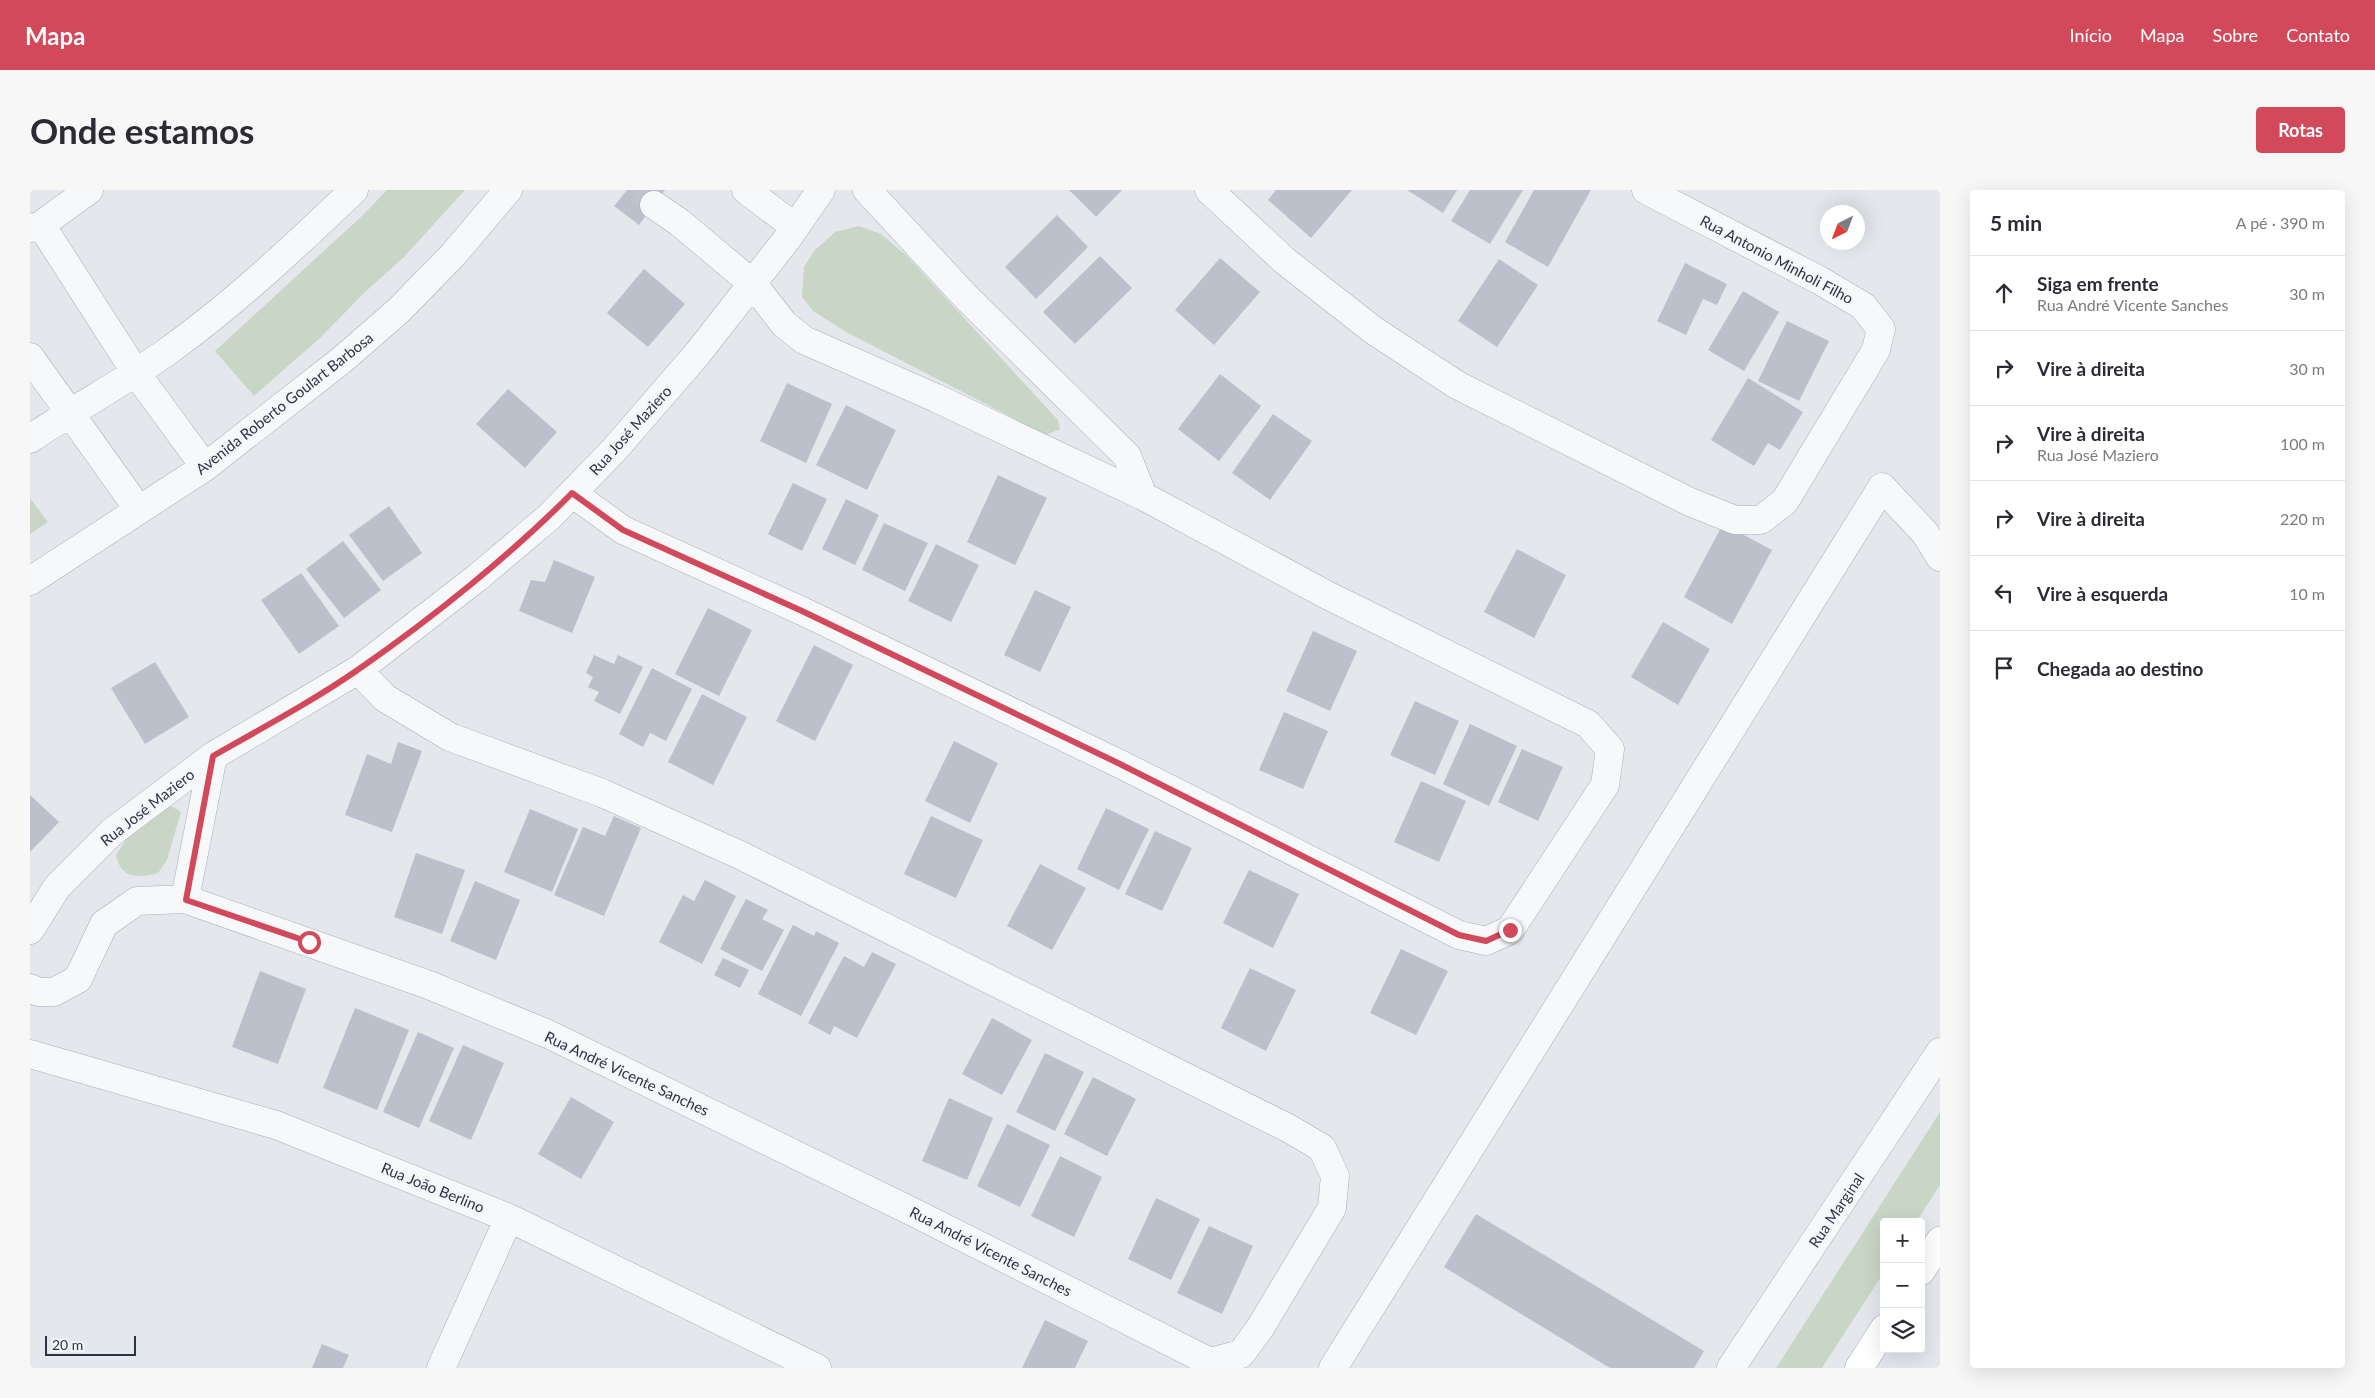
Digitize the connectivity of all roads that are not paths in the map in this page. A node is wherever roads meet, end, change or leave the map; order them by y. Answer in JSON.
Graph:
{"nodes":[{"id":1,"x":89,"y":190,"type":"edge"},
{"id":2,"x":354,"y":190,"type":"edge"},
{"id":3,"x":508,"y":190,"type":"edge"},
{"id":4,"x":746,"y":190,"type":"edge"},
{"id":5,"x":821,"y":190,"type":"edge"},
{"id":6,"x":867,"y":190,"type":"edge"},
{"id":7,"x":1209,"y":190,"type":"edge"},
{"id":8,"x":1659,"y":194,"type":"edge"},
{"id":9,"x":654,"y":205,"type":"tunnel mouth"},
{"id":10,"x":35,"y":227,"type":"edge"},
{"id":11,"x":795,"y":227,"type":"junction"},
{"id":12,"x":754,"y":284,"type":"junction"},
{"id":13,"x":30,"y":357,"type":"edge"},
{"id":14,"x":136,"y":373,"type":"junction"},
{"id":15,"x":68,"y":413,"type":"junction"},
{"id":16,"x":30,"y":439,"type":"edge"},
{"id":17,"x":206,"y":467,"type":"junction"},
{"id":18,"x":572,"y":493,"type":"junction"},
{"id":19,"x":1143,"y":496,"type":"junction"},
{"id":20,"x":139,"y":510,"type":"junction"},
{"id":21,"x":1940,"y":557,"type":"edge"},
{"id":22,"x":30,"y":581,"type":"edge"},
{"id":23,"x":358,"y":670,"type":"junction"},
{"id":24,"x":213,"y":756,"type":"junction"},
{"id":25,"x":186,"y":900,"type":"junction"},
{"id":26,"x":30,"y":930,"type":"edge"},
{"id":27,"x":42,"y":990,"type":"edge"},
{"id":28,"x":1940,"y":1052,"type":"edge"},
{"id":29,"x":30,"y":1054,"type":"edge"},
{"id":30,"x":510,"y":1218,"type":"junction"},
{"id":31,"x":1940,"y":1241,"type":"edge"},
{"id":32,"x":1925,"y":1265,"type":"edge"},
{"id":33,"x":1880,"y":1335,"type":"edge"},
{"id":34,"x":441,"y":1368,"type":"edge"},
{"id":35,"x":817,"y":1368,"type":"edge"},
{"id":36,"x":1332,"y":1368,"type":"edge"},
{"id":37,"x":1731,"y":1368,"type":"edge"},
{"id":38,"x":1859,"y":1368,"type":"edge"}],
"edges":[{"from":1,"to":10,"type":"street"},
{"from":2,"to":14,"type":"street"},
{"from":3,"to":17,"type":"street","name":"Avenida Roberto Goulart Barbosa"},
{"from":4,"to":11,"type":"street"},
{"from":5,"to":11,"type":"street","name":"Rua José Maziero"},
{"from":6,"to":19,"type":"street"},
{"from":7,"to":8,"type":"street","name":"Rua Antonio Minholi Filho"},
{"from":9,"to":12,"type":"street"},
{"from":10,"to":14,"type":"street"},
{"from":11,"to":12,"type":"street","name":"Rua José Maziero"},
{"from":12,"to":18,"type":"street","name":"Rua José Maziero"},
{"from":12,"to":19,"type":"street"},
{"from":13,"to":15,"type":"street"},
{"from":14,"to":15,"type":"street"},
{"from":14,"to":17,"type":"street"},
{"from":15,"to":16,"type":"street"},
{"from":15,"to":20,"type":"street"},
{"from":17,"to":20,"type":"street","name":"Avenida Roberto Goulart Barbosa"},
{"from":18,"to":19,"type":"street"},
{"from":18,"to":23,"type":"street","name":"Rua José Maziero"},
{"from":20,"to":22,"type":"street","name":"Avenida Roberto Goulart Barbosa"},
{"from":21,"to":36,"type":"street"},
{"from":23,"to":24,"type":"street","name":"Rua José Maziero"},
{"from":23,"to":25,"type":"street","name":"Rua André Vicente Sanches"},
{"from":24,"to":25,"type":"street"},
{"from":24,"to":26,"type":"street","name":"Rua José Maziero"},
{"from":25,"to":27,"type":"street","name":"Rua André Vicente Sanches"},
{"from":28,"to":37,"type":"street","name":"Rua Marginal"},
{"from":29,"to":30,"type":"street","name":"Rua João Berlino"},
{"from":30,"to":34,"type":"street"},
{"from":30,"to":35,"type":"street","name":"Rua João Berlino"},
{"from":31,"to":32,"type":"main road"},
{"from":33,"to":38,"type":"main road"}]}
